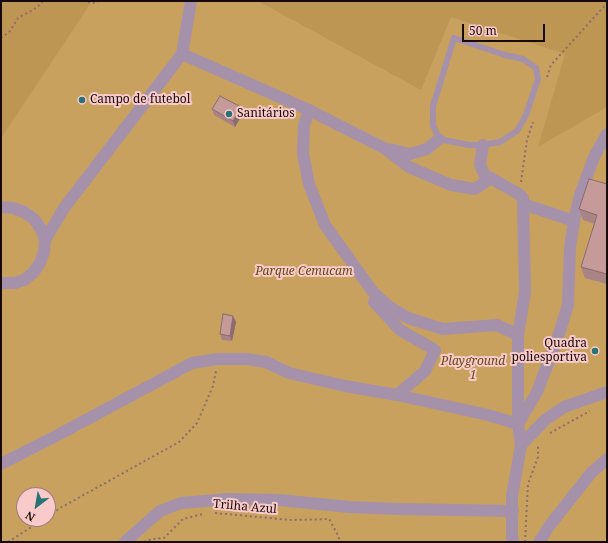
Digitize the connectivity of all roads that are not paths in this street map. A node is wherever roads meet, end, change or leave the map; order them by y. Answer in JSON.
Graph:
{"nodes":[{"id":1,"x":191,"y":1,"type":"edge"},
{"id":2,"x":182,"y":54,"type":"junction"},
{"id":3,"x":309,"y":110,"type":"junction"},
{"id":4,"x":607,"y":134,"type":"edge"},
{"id":5,"x":439,"y":139,"type":"junction"},
{"id":6,"x":483,"y":145,"type":"junction"},
{"id":7,"x":384,"y":148,"type":"junction"},
{"id":8,"x":303,"y":154,"type":"junction"},
{"id":9,"x":491,"y":178,"type":"junction"},
{"id":10,"x":521,"y":199,"type":"junction"},
{"id":11,"x":1,"y":207,"type":"edge"},
{"id":12,"x":574,"y":221,"type":"junction"},
{"id":13,"x":44,"y":240,"type":"junction"},
{"id":14,"x":1,"y":283,"type":"edge"},
{"id":15,"x":518,"y":335,"type":"junction"},
{"id":16,"x":607,"y":392,"type":"edge"},
{"id":17,"x":397,"y":394,"type":"junction"},
{"id":18,"x":518,"y":424,"type":"junction"},
{"id":19,"x":521,"y":445,"type":"junction"},
{"id":20,"x":607,"y":459,"type":"edge"},
{"id":21,"x":1,"y":464,"type":"edge"},
{"id":22,"x":513,"y":511,"type":"junction"},
{"id":23,"x":125,"y":542,"type":"edge"},
{"id":24,"x":513,"y":542,"type":"edge"},
{"id":25,"x":539,"y":542,"type":"edge"}],
"edges":[{"from":1,"to":2,"type":"street"},
{"from":2,"to":3,"type":"street"},
{"from":2,"to":13,"type":"street"},
{"from":3,"to":7,"type":"street"},
{"from":3,"to":8,"type":"street"},
{"from":4,"to":12,"type":"street"},
{"from":5,"to":6,"type":"lane"},
{"from":5,"to":6,"type":"lane"},
{"from":5,"to":7,"type":"street"},
{"from":6,"to":9,"type":"street"},
{"from":7,"to":9,"type":"street"},
{"from":8,"to":15,"type":"street"},
{"from":8,"to":17,"type":"street"},
{"from":9,"to":10,"type":"street"},
{"from":10,"to":12,"type":"street"},
{"from":10,"to":15,"type":"street"},
{"from":11,"to":13,"type":"street"},
{"from":12,"to":18,"type":"street"},
{"from":13,"to":14,"type":"street"},
{"from":15,"to":18,"type":"street"},
{"from":16,"to":19,"type":"street"},
{"from":17,"to":18,"type":"street"},
{"from":17,"to":21,"type":"street"},
{"from":18,"to":19,"type":"street"},
{"from":19,"to":22,"type":"street"},
{"from":20,"to":25,"type":"street"},
{"from":22,"to":23,"type":"street"},
{"from":22,"to":24,"type":"street"}]}
